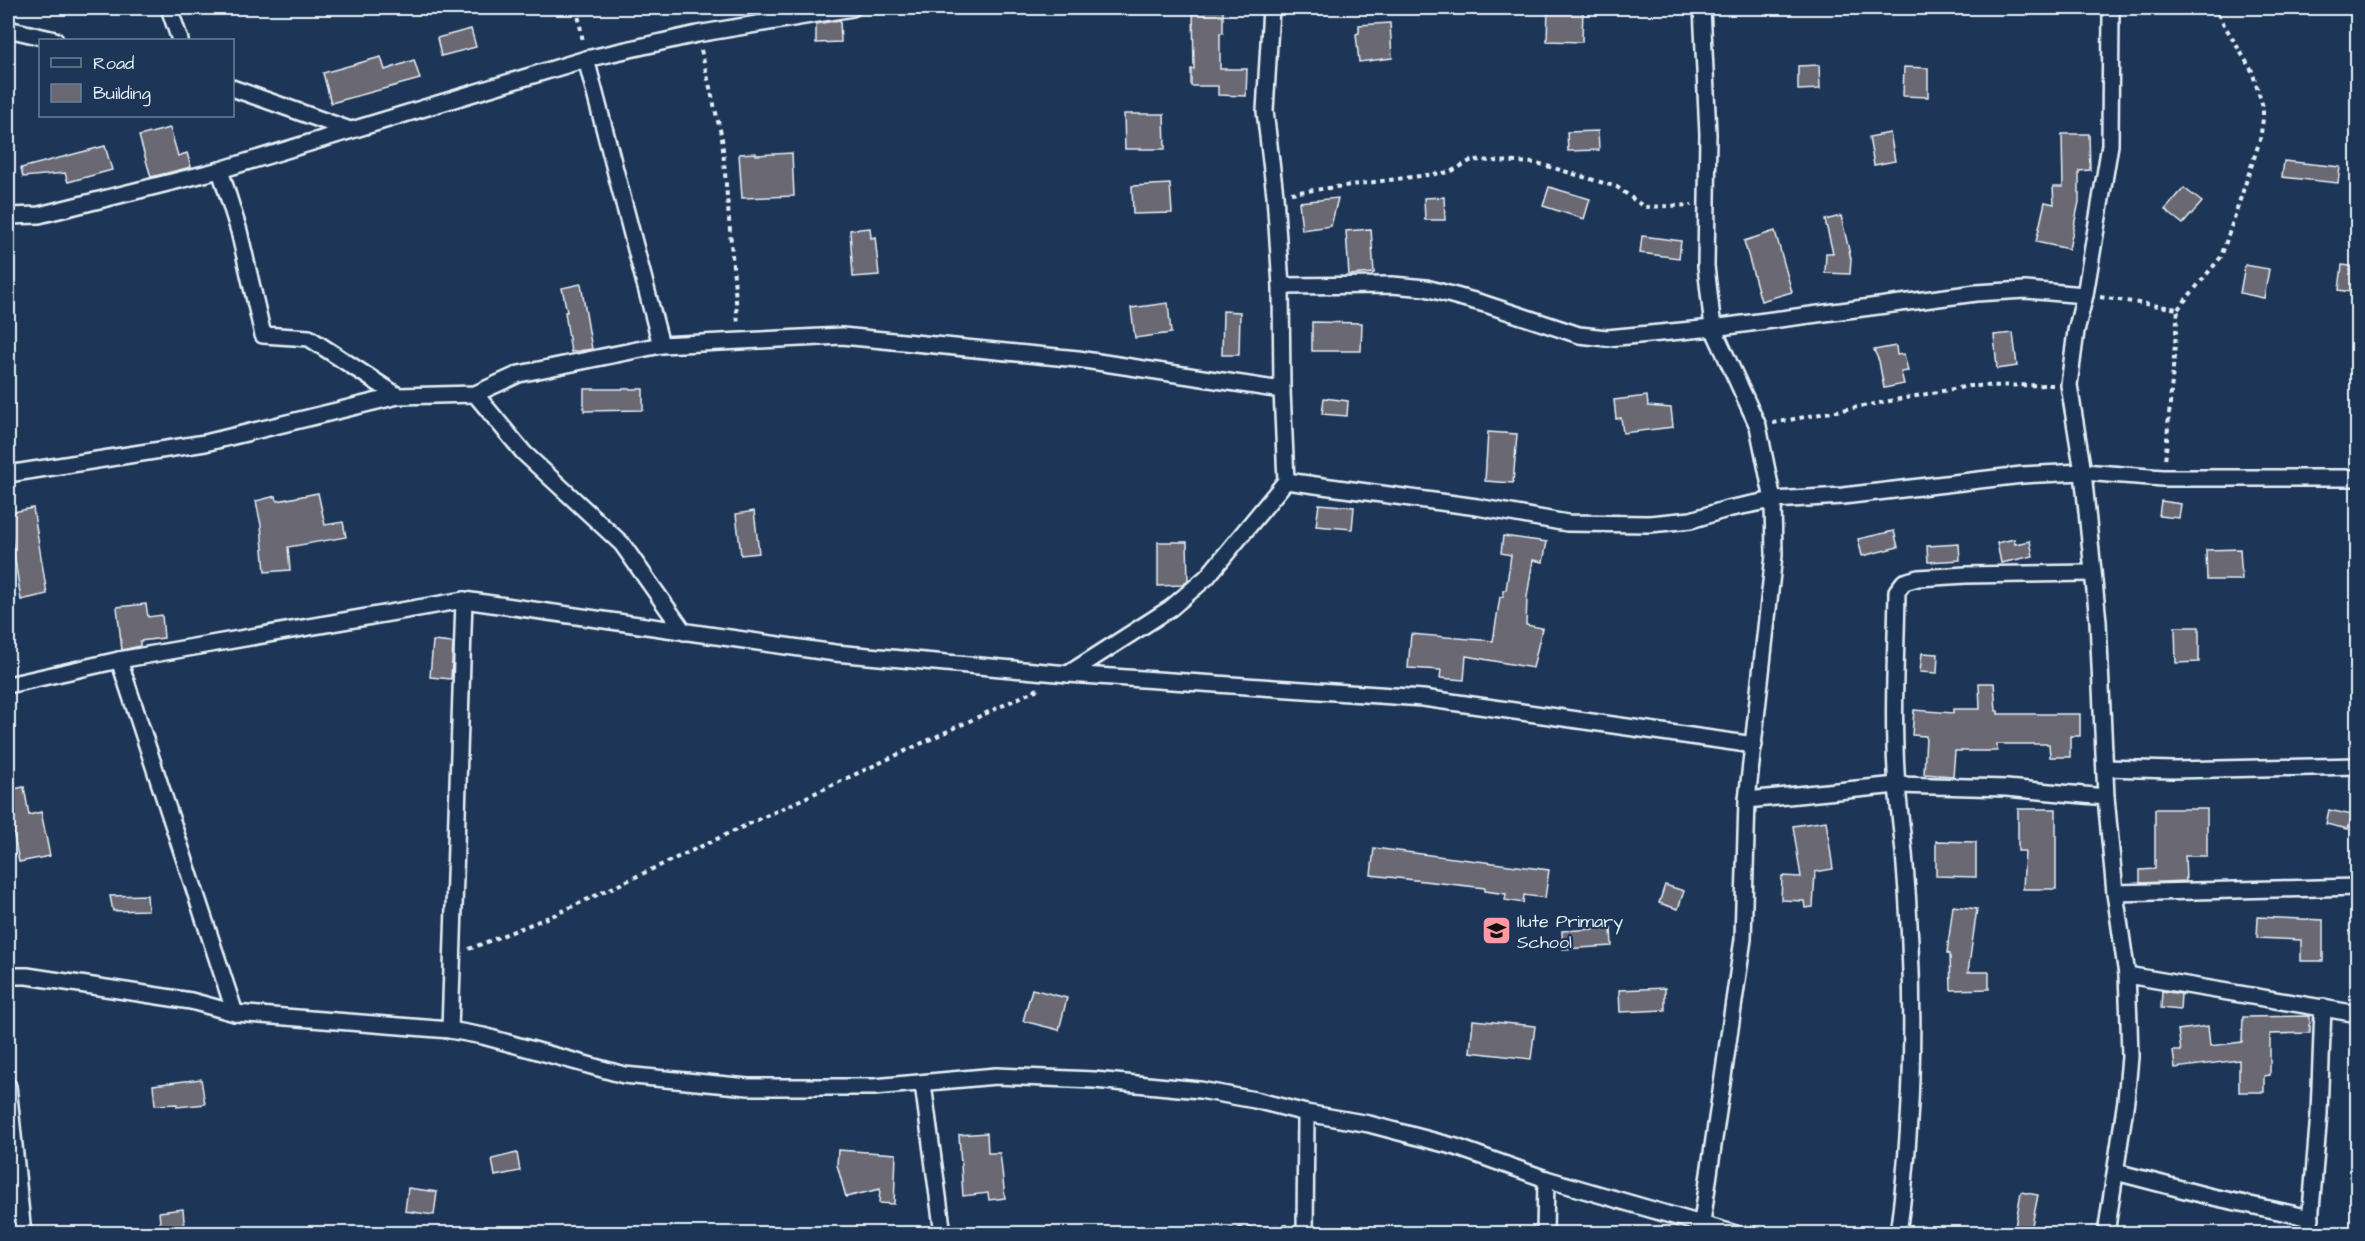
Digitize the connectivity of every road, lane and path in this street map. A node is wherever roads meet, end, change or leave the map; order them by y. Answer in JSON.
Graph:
{"nodes":[{"id":1,"x":169,"y":8,"type":"edge"},
{"id":2,"x":577,"y":8,"type":"edge"},
{"id":3,"x":853,"y":8,"type":"edge"},
{"id":4,"x":1271,"y":8,"type":"edge"},
{"id":5,"x":1702,"y":8,"type":"edge"},
{"id":6,"x":2111,"y":8,"type":"edge"},
{"id":7,"x":2214,"y":8,"type":"edge"},
{"id":8,"x":8,"y":29,"type":"edge"},
{"id":9,"x":697,"y":34,"type":"junction"},
{"id":10,"x":51,"y":39,"type":"edge"},
{"id":11,"x":180,"y":39,"type":"edge"},
{"id":12,"x":586,"y":59,"type":"junction"},
{"id":13,"x":234,"y":89,"type":"edge"},
{"id":14,"x":350,"y":130,"type":"junction"},
{"id":15,"x":220,"y":170,"type":"junction"},
{"id":16,"x":1275,"y":195,"type":"junction"},
{"id":17,"x":1707,"y":205,"type":"junction"},
{"id":18,"x":8,"y":216,"type":"edge"},
{"id":19,"x":1281,"y":286,"type":"junction"},
{"id":20,"x":2085,"y":294,"type":"junction"},
{"id":21,"x":2178,"y":309,"type":"junction"},
{"id":22,"x":1713,"y":328,"type":"junction"},
{"id":23,"x":739,"y":342,"type":"junction"},
{"id":24,"x":661,"y":345,"type":"junction"},
{"id":25,"x":2069,"y":385,"type":"junction"},
{"id":26,"x":1282,"y":390,"type":"junction"},
{"id":27,"x":476,"y":394,"type":"junction"},
{"id":28,"x":399,"y":396,"type":"junction"},
{"id":29,"x":1758,"y":426,"type":"junction"},
{"id":30,"x":2083,"y":472,"type":"junction"},
{"id":31,"x":8,"y":474,"type":"edge"},
{"id":32,"x":2163,"y":478,"type":"junction"},
{"id":33,"x":2358,"y":478,"type":"edge"},
{"id":34,"x":1286,"y":481,"type":"junction"},
{"id":35,"x":1773,"y":500,"type":"junction"},
{"id":36,"x":2092,"y":573,"type":"junction"},
{"id":37,"x":464,"y":600,"type":"junction"},
{"id":38,"x":684,"y":632,"type":"junction"},
{"id":39,"x":119,"y":660,"type":"junction"},
{"id":40,"x":1068,"y":674,"type":"junction"},
{"id":41,"x":8,"y":685,"type":"edge"},
{"id":42,"x":1754,"y":745,"type":"junction"},
{"id":43,"x":2358,"y":766,"type":"edge"},
{"id":44,"x":2105,"y":768,"type":"junction"},
{"id":45,"x":1897,"y":785,"type":"junction"},
{"id":46,"x":2106,"y":797,"type":"junction"},
{"id":47,"x":1747,"y":800,"type":"junction"},
{"id":48,"x":2358,"y":887,"type":"edge"},
{"id":49,"x":2115,"y":893,"type":"junction"},
{"id":50,"x":453,"y":955,"type":"junction"},
{"id":51,"x":2127,"y":975,"type":"junction"},
{"id":52,"x":8,"y":976,"type":"edge"},
{"id":53,"x":2323,"y":1007,"type":"junction"},
{"id":54,"x":235,"y":1013,"type":"junction"},
{"id":55,"x":2358,"y":1014,"type":"edge"},
{"id":56,"x":450,"y":1030,"type":"junction"},
{"id":57,"x":923,"y":1084,"type":"junction"},
{"id":58,"x":8,"y":1086,"type":"edge"},
{"id":59,"x":1306,"y":1113,"type":"junction"},
{"id":60,"x":2116,"y":1172,"type":"junction"},
{"id":61,"x":1546,"y":1179,"type":"junction"},
{"id":62,"x":1702,"y":1222,"type":"junction"},
{"id":63,"x":2310,"y":1226,"type":"edge"},
{"id":64,"x":1305,"y":1229,"type":"edge"},
{"id":65,"x":23,"y":1233,"type":"edge"},
{"id":66,"x":943,"y":1233,"type":"edge"},
{"id":67,"x":1148,"y":1233,"type":"edge"},
{"id":68,"x":1545,"y":1233,"type":"edge"},
{"id":69,"x":1736,"y":1233,"type":"edge"},
{"id":70,"x":1898,"y":1233,"type":"edge"},
{"id":71,"x":2106,"y":1233,"type":"edge"}],
"edges":[{"from":1,"to":11,"type":"street"},
{"from":2,"to":12,"type":"path"},
{"from":3,"to":9,"type":"street"},
{"from":4,"to":16,"type":"street"},
{"from":5,"to":17,"type":"street"},
{"from":6,"to":20,"type":"street"},
{"from":7,"to":21,"type":"path"},
{"from":8,"to":10,"type":"street"},
{"from":9,"to":12,"type":"street"},
{"from":9,"to":23,"type":"path"},
{"from":12,"to":14,"type":"street"},
{"from":12,"to":24,"type":"street"},
{"from":13,"to":14,"type":"street"},
{"from":14,"to":15,"type":"street"},
{"from":15,"to":18,"type":"street"},
{"from":15,"to":28,"type":"street"},
{"from":16,"to":17,"type":"path"},
{"from":16,"to":19,"type":"street"},
{"from":17,"to":22,"type":"street"},
{"from":19,"to":22,"type":"street"},
{"from":19,"to":26,"type":"street"},
{"from":20,"to":21,"type":"path"},
{"from":20,"to":22,"type":"street"},
{"from":20,"to":25,"type":"street"},
{"from":21,"to":32,"type":"path"},
{"from":22,"to":29,"type":"street"},
{"from":23,"to":24,"type":"street"},
{"from":23,"to":26,"type":"street"},
{"from":24,"to":27,"type":"street"},
{"from":25,"to":29,"type":"path"},
{"from":25,"to":30,"type":"street"},
{"from":26,"to":34,"type":"street"},
{"from":27,"to":28,"type":"street"},
{"from":27,"to":38,"type":"street"},
{"from":28,"to":31,"type":"street"},
{"from":29,"to":35,"type":"street"},
{"from":30,"to":32,"type":"street"},
{"from":30,"to":35,"type":"street"},
{"from":30,"to":36,"type":"street"},
{"from":32,"to":33,"type":"street"},
{"from":34,"to":35,"type":"street"},
{"from":34,"to":40,"type":"street"},
{"from":35,"to":42,"type":"street"},
{"from":36,"to":44,"type":"street"},
{"from":36,"to":45,"type":"street"},
{"from":37,"to":38,"type":"street"},
{"from":37,"to":39,"type":"street"},
{"from":37,"to":50,"type":"street"},
{"from":38,"to":40,"type":"street"},
{"from":39,"to":41,"type":"street"},
{"from":39,"to":54,"type":"street"},
{"from":40,"to":42,"type":"street"},
{"from":40,"to":50,"type":"path"},
{"from":42,"to":47,"type":"street"},
{"from":43,"to":44,"type":"street"},
{"from":44,"to":46,"type":"street"},
{"from":45,"to":46,"type":"street"},
{"from":45,"to":47,"type":"street"},
{"from":45,"to":70,"type":"street"},
{"from":46,"to":49,"type":"street"},
{"from":47,"to":62,"type":"street"},
{"from":48,"to":49,"type":"street"},
{"from":49,"to":51,"type":"street"},
{"from":50,"to":56,"type":"street"},
{"from":51,"to":53,"type":"street"},
{"from":51,"to":60,"type":"street"},
{"from":52,"to":54,"type":"street"},
{"from":53,"to":55,"type":"street"},
{"from":53,"to":63,"type":"street"},
{"from":54,"to":56,"type":"street"},
{"from":56,"to":57,"type":"street"},
{"from":57,"to":59,"type":"street"},
{"from":57,"to":66,"type":"street"},
{"from":58,"to":65,"type":"street"},
{"from":59,"to":61,"type":"street"},
{"from":59,"to":64,"type":"street"},
{"from":60,"to":63,"type":"street"},
{"from":60,"to":71,"type":"street"},
{"from":61,"to":62,"type":"street"},
{"from":61,"to":68,"type":"street"},
{"from":62,"to":69,"type":"street"},
{"from":64,"to":67,"type":"path"}]}
